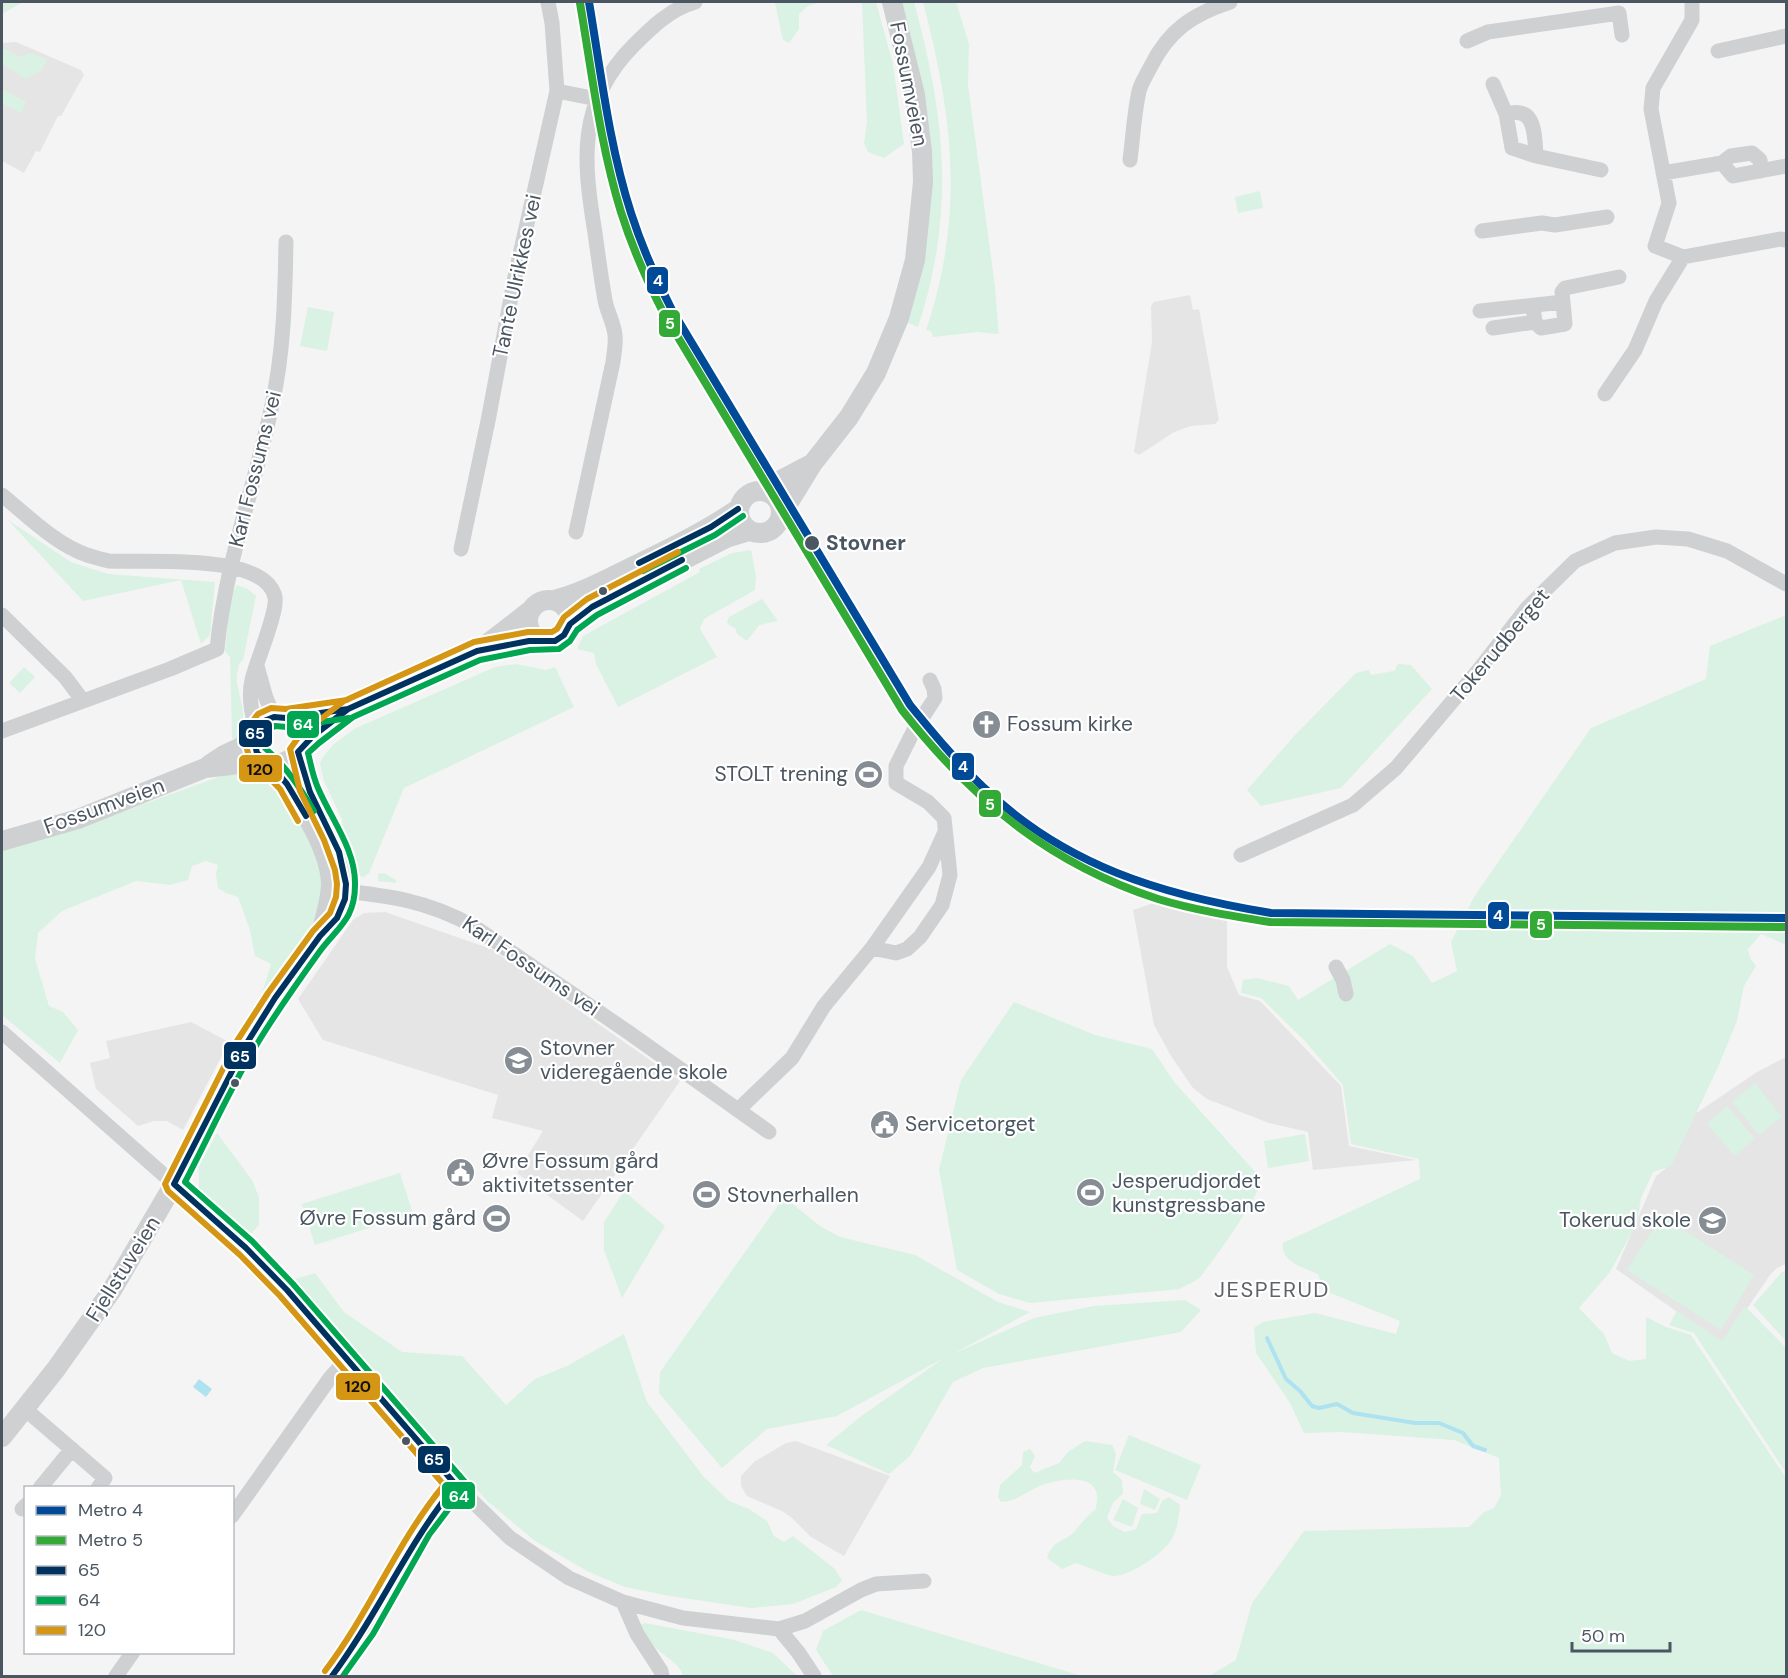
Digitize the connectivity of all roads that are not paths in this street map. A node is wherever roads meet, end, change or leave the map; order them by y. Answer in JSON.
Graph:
{"nodes":[{"id":1,"x":548,"y":2,"type":"edge"},
{"id":2,"x":695,"y":2,"type":"edge"},
{"id":3,"x":892,"y":2,"type":"edge"},
{"id":4,"x":1230,"y":2,"type":"edge"},
{"id":5,"x":1692,"y":2,"type":"edge"},
{"id":6,"x":1622,"y":35,"type":"dead end"},
{"id":7,"x":1786,"y":36,"type":"edge"},
{"id":8,"x":1467,"y":41,"type":"dead end"},
{"id":9,"x":1718,"y":51,"type":"dead end"},
{"id":10,"x":1493,"y":84,"type":"dead end"},
{"id":11,"x":557,"y":91,"type":"junction"},
{"id":12,"x":598,"y":96,"type":"junction"},
{"id":13,"x":1506,"y":114,"type":"junction"},
{"id":14,"x":1536,"y":156,"type":"junction"},
{"id":15,"x":1130,"y":160,"type":"dead end"},
{"id":16,"x":1786,"y":166,"type":"edge"},
{"id":17,"x":1601,"y":170,"type":"dead end"},
{"id":18,"x":1663,"y":173,"type":"junction"},
{"id":19,"x":1606,"y":217,"type":"dead end"},
{"id":20,"x":1482,"y":231,"type":"dead end"},
{"id":21,"x":1786,"y":240,"type":"edge"},
{"id":22,"x":286,"y":242,"type":"dead end"},
{"id":23,"x":1683,"y":257,"type":"junction"},
{"id":24,"x":1619,"y":277,"type":"dead end"},
{"id":25,"x":1563,"y":302,"type":"junction"},
{"id":26,"x":1480,"y":311,"type":"dead end"},
{"id":27,"x":1534,"y":314,"type":"junction"},
{"id":28,"x":1492,"y":328,"type":"dead end"},
{"id":29,"x":1605,"y":394,"type":"dead end"},
{"id":30,"x":813,"y":463,"type":"junction"},
{"id":31,"x":760,"y":491,"type":"junction"},
{"id":32,"x":2,"y":495,"type":"edge"},
{"id":33,"x":738,"y":509,"type":"junction"},
{"id":34,"x":781,"y":515,"type":"junction"},
{"id":35,"x":749,"y":531,"type":"junction"},
{"id":36,"x":576,"y":532,"type":"dead end"},
{"id":37,"x":461,"y":549,"type":"dead end"},
{"id":38,"x":230,"y":567,"type":"junction"},
{"id":39,"x":1786,"y":584,"type":"edge"},
{"id":40,"x":554,"y":600,"type":"junction"},
{"id":41,"x":531,"y":610,"type":"junction"},
{"id":42,"x":2,"y":615,"type":"edge"},
{"id":43,"x":570,"y":624,"type":"junction"},
{"id":44,"x":542,"y":640,"type":"junction"},
{"id":45,"x":477,"y":651,"type":"junction"},
{"id":46,"x":257,"y":666,"type":"junction"},
{"id":47,"x":930,"y":680,"type":"dead end"},
{"id":48,"x":83,"y":701,"type":"junction"},
{"id":49,"x":348,"y":709,"type":"junction"},
{"id":50,"x":280,"y":717,"type":"junction"},
{"id":51,"x":2,"y":731,"type":"edge"},
{"id":52,"x":255,"y":735,"type":"junction"},
{"id":53,"x":300,"y":749,"type":"junction"},
{"id":54,"x":268,"y":762,"type":"junction"},
{"id":55,"x":205,"y":768,"type":"junction"},
{"id":56,"x":946,"y":830,"type":"junction"},
{"id":57,"x":2,"y":841,"type":"edge"},
{"id":58,"x":1241,"y":855,"type":"dead end"},
{"id":59,"x":338,"y":890,"type":"junction"},
{"id":60,"x":872,"y":948,"type":"junction"},
{"id":61,"x":1336,"y":968,"type":"dead end"},
{"id":62,"x":1346,"y":994,"type":"dead end"},
{"id":63,"x":2,"y":1032,"type":"edge"},
{"id":64,"x":738,"y":1110,"type":"junction"},
{"id":65,"x":769,"y":1132,"type":"dead end"},
{"id":66,"x":174,"y":1184,"type":"junction"},
{"id":67,"x":347,"y":1359,"type":"junction"},
{"id":68,"x":25,"y":1409,"type":"junction"},
{"id":69,"x":2,"y":1437,"type":"edge"},
{"id":70,"x":72,"y":1449,"type":"junction"},
{"id":71,"x":456,"y":1485,"type":"junction"},
{"id":72,"x":42,"y":1486,"type":"edge"},
{"id":73,"x":99,"y":1486,"type":"edge"},
{"id":74,"x":234,"y":1513,"type":"edge"},
{"id":75,"x":924,"y":1581,"type":"dead end"},
{"id":76,"x":623,"y":1602,"type":"junction"},
{"id":77,"x":779,"y":1629,"type":"junction"},
{"id":78,"x":132,"y":1654,"type":"edge"},
{"id":79,"x":116,"y":1677,"type":"edge"},
{"id":80,"x":332,"y":1677,"type":"edge"},
{"id":81,"x":662,"y":1677,"type":"edge"},
{"id":82,"x":814,"y":1677,"type":"edge"}],
"edges":[{"from":1,"to":11,"type":"street","name":"Tante Ulrikkes vei"},
{"from":2,"to":12,"type":"street"},
{"from":3,"to":30,"type":"street","name":"Fossumveien"},
{"from":4,"to":15,"type":"street"},
{"from":5,"to":18,"type":"street"},
{"from":6,"to":8,"type":"street"},
{"from":7,"to":9,"type":"street"},
{"from":10,"to":13,"type":"street"},
{"from":11,"to":12,"type":"street"},
{"from":11,"to":37,"type":"street","name":"Tante Ulrikkes vei"},
{"from":12,"to":36,"type":"street"},
{"from":13,"to":14,"type":"street"},
{"from":13,"to":14,"type":"street"},
{"from":14,"to":17,"type":"street"},
{"from":16,"to":18,"type":"street"},
{"from":18,"to":23,"type":"street"},
{"from":19,"to":20,"type":"street"},
{"from":21,"to":23,"type":"street"},
{"from":22,"to":38,"type":"street","name":"Karl Fossums vei"},
{"from":23,"to":29,"type":"street"},
{"from":24,"to":25,"type":"street"},
{"from":25,"to":27,"type":"street"},
{"from":25,"to":27,"type":"street"},
{"from":26,"to":27,"type":"street"},
{"from":27,"to":28,"type":"street"},
{"from":30,"to":31,"type":"street","name":"Fossumveien"},
{"from":30,"to":34,"type":"street","name":"Fossumveien"},
{"from":31,"to":33,"type":"street"},
{"from":31,"to":34,"type":"street"},
{"from":32,"to":38,"type":"street"},
{"from":33,"to":35,"type":"street"},
{"from":33,"to":40,"type":"street"},
{"from":34,"to":35,"type":"street"},
{"from":35,"to":43,"type":"street"},
{"from":38,"to":46,"type":"street","name":"Karl Fossums vei"},
{"from":38,"to":48,"type":"street"},
{"from":39,"to":58,"type":"street","name":"Tokerudberget"},
{"from":40,"to":41,"type":"street"},
{"from":40,"to":43,"type":"street"},
{"from":41,"to":44,"type":"street"},
{"from":41,"to":45,"type":"street","name":"Fossumveien"},
{"from":42,"to":48,"type":"street"},
{"from":43,"to":44,"type":"street"},
{"from":44,"to":45,"type":"street","name":"Fossumveien"},
{"from":45,"to":49,"type":"street","name":"Fossumveien"},
{"from":46,"to":50,"type":"street"},
{"from":46,"to":52,"type":"street","name":"Karl Fossums vei"},
{"from":47,"to":56,"type":"street"},
{"from":48,"to":51,"type":"street"},
{"from":49,"to":50,"type":"street","name":"Fossumveien"},
{"from":49,"to":53,"type":"street","name":"Fossumveien"},
{"from":50,"to":52,"type":"street","name":"Fossumveien"},
{"from":50,"to":53,"type":"street"},
{"from":52,"to":54,"type":"street"},
{"from":52,"to":55,"type":"street","name":"Fossumveien"},
{"from":53,"to":54,"type":"street","name":"Fossumveien"},
{"from":53,"to":59,"type":"street","name":"Fjellstuveien"},
{"from":54,"to":55,"type":"street","name":"Fossumveien"},
{"from":54,"to":59,"type":"street","name":"Fjellstuveien"},
{"from":55,"to":57,"type":"street","name":"Fossumveien"},
{"from":56,"to":60,"type":"street"},
{"from":56,"to":60,"type":"street"},
{"from":59,"to":64,"type":"street","name":"Karl Fossums vei"},
{"from":59,"to":66,"type":"street","name":"Fjellstuveien"},
{"from":60,"to":64,"type":"street"},
{"from":61,"to":62,"type":"street"},
{"from":63,"to":66,"type":"street"},
{"from":64,"to":65,"type":"street","name":"Karl Fossums vei"},
{"from":66,"to":67,"type":"street"},
{"from":66,"to":68,"type":"street","name":"Fjellstuveien"},
{"from":67,"to":71,"type":"street"},
{"from":67,"to":74,"type":"street"},
{"from":68,"to":69,"type":"street","name":"Fjellstuveien"},
{"from":68,"to":70,"type":"street"},
{"from":70,"to":72,"type":"street"},
{"from":70,"to":73,"type":"street"},
{"from":71,"to":76,"type":"street"},
{"from":71,"to":80,"type":"street"},
{"from":75,"to":77,"type":"street"},
{"from":76,"to":77,"type":"street"},
{"from":76,"to":81,"type":"street"},
{"from":77,"to":82,"type":"street"},
{"from":78,"to":79,"type":"street"}]}
